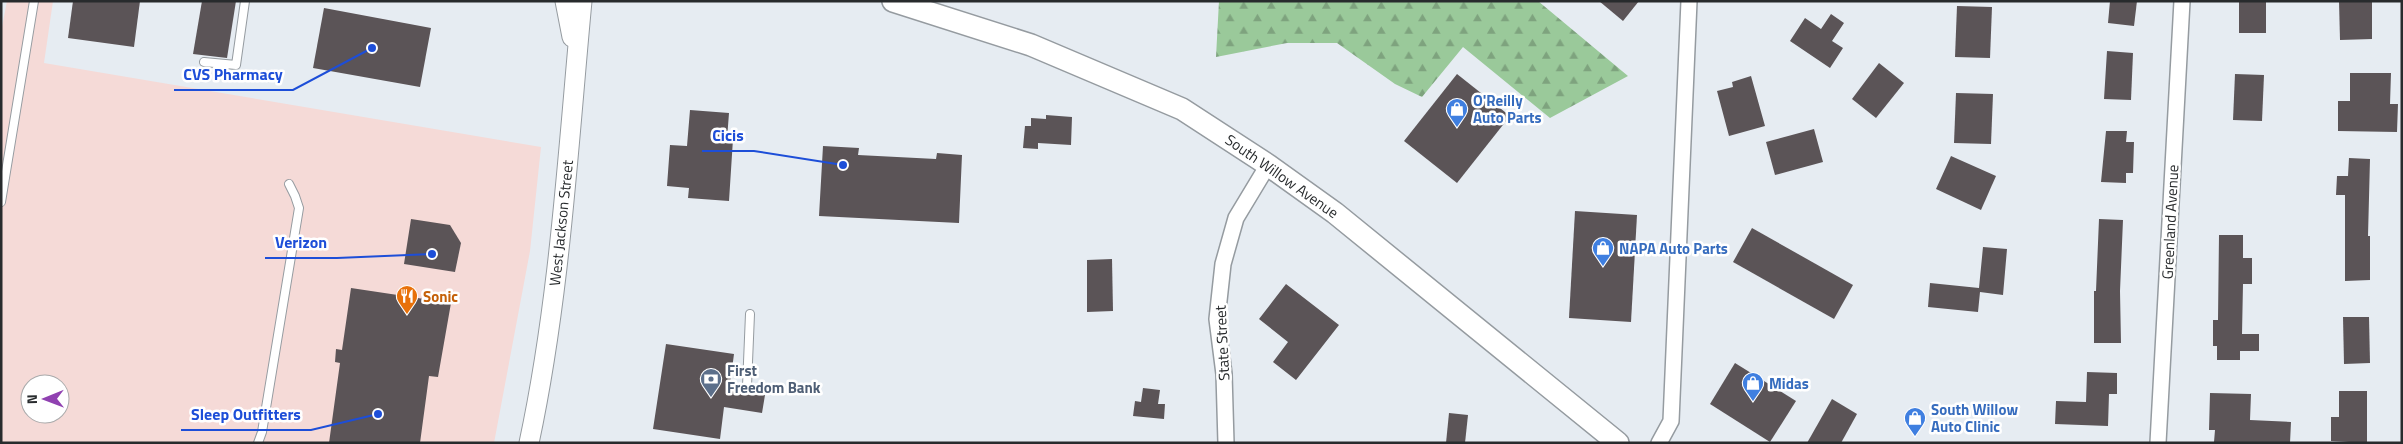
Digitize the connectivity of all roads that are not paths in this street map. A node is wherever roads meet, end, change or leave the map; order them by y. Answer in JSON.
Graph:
{"nodes":[{"id":1,"x":34,"y":1,"type":"edge"},
{"id":2,"x":245,"y":1,"type":"edge"},
{"id":3,"x":565,"y":1,"type":"edge"},
{"id":4,"x":582,"y":1,"type":"edge"},
{"id":5,"x":893,"y":1,"type":"edge"},
{"id":6,"x":1689,"y":1,"type":"edge"},
{"id":7,"x":2182,"y":1,"type":"edge"},
{"id":8,"x":576,"y":61,"type":"junction"},
{"id":9,"x":204,"y":62,"type":"dead end"},
{"id":10,"x":1268,"y":165,"type":"junction"},
{"id":11,"x":288,"y":184,"type":"dead end"},
{"id":12,"x":1,"y":202,"type":"edge"},
{"id":13,"x":750,"y":314,"type":"dead end"},
{"id":14,"x":747,"y":386,"type":"dead end"},
{"id":15,"x":258,"y":443,"type":"edge"},
{"id":16,"x":529,"y":443,"type":"edge"},
{"id":17,"x":1226,"y":443,"type":"edge"},
{"id":18,"x":1618,"y":443,"type":"edge"},
{"id":19,"x":1659,"y":443,"type":"edge"},
{"id":20,"x":2158,"y":443,"type":"edge"}],
"edges":[{"from":1,"to":12,"type":"lane"},
{"from":2,"to":9,"type":"lane"},
{"from":3,"to":8,"type":"street"},
{"from":4,"to":8,"type":"street","name":"West Jackson Street"},
{"from":5,"to":10,"type":"main road","name":"South Willow Avenue"},
{"from":6,"to":19,"type":"street"},
{"from":7,"to":20,"type":"street","name":"Greenland Avenue"},
{"from":8,"to":16,"type":"street","name":"West Jackson Street"},
{"from":10,"to":17,"type":"street","name":"State Street"},
{"from":10,"to":18,"type":"main road","name":"South Willow Avenue"},
{"from":11,"to":15,"type":"lane"},
{"from":13,"to":14,"type":"lane"}]}
